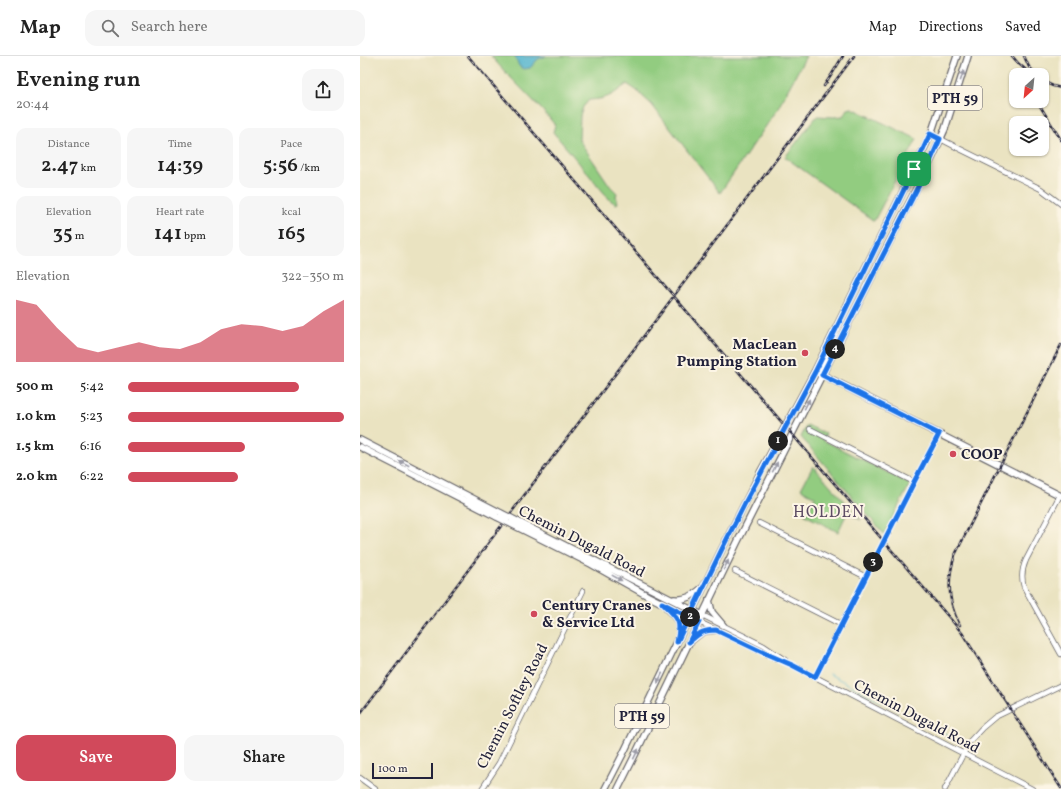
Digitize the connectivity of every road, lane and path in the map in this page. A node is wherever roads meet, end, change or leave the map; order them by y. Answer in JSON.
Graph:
{"nodes":[{"id":1,"x":957,"y":56,"type":"edge"},
{"id":2,"x":968,"y":56,"type":"edge"},
{"id":3,"x":930,"y":134,"type":"junction"},
{"id":4,"x":940,"y":139,"type":"junction"},
{"id":5,"x":1061,"y":204,"type":"edge"},
{"id":6,"x":815,"y":372,"type":"junction"},
{"id":7,"x":822,"y":375,"type":"junction"},
{"id":8,"x":810,"y":429,"type":"dead end"},
{"id":9,"x":939,"y":434,"type":"junction"},
{"id":10,"x":360,"y":440,"type":"edge"},
{"id":11,"x":360,"y":447,"type":"edge"},
{"id":12,"x":914,"y":482,"type":"junction"},
{"id":13,"x":1060,"y":496,"type":"edge"},
{"id":14,"x":499,"y":515,"type":"junction"},
{"id":15,"x":509,"y":520,"type":"junction"},
{"id":16,"x":759,"y":523,"type":"dead end"},
{"id":17,"x":735,"y":571,"type":"dead end"},
{"id":18,"x":866,"y":577,"type":"junction"},
{"id":19,"x":704,"y":586,"type":"junction"},
{"id":20,"x":583,"y":591,"type":"dead end"},
{"id":21,"x":670,"y":598,"type":"junction"},
{"id":22,"x":709,"y":600,"type":"junction"},
{"id":23,"x":662,"y":603,"type":"junction"},
{"id":24,"x":692,"y":610,"type":"junction"},
{"id":25,"x":702,"y":615,"type":"junction"},
{"id":26,"x":689,"y":617,"type":"junction"},
{"id":27,"x":699,"y":622,"type":"junction"},
{"id":28,"x":723,"y":625,"type":"junction"},
{"id":29,"x":842,"y":625,"type":"junction"},
{"id":30,"x":716,"y":630,"type":"junction"},
{"id":31,"x":677,"y":642,"type":"junction"},
{"id":32,"x":689,"y":642,"type":"junction"},
{"id":33,"x":1061,"y":654,"type":"edge"},
{"id":34,"x":792,"y":665,"type":"junction"},
{"id":35,"x":815,"y":677,"type":"junction"},
{"id":36,"x":1061,"y":685,"type":"edge"},
{"id":37,"x":963,"y":754,"type":"junction"},
{"id":38,"x":360,"y":778,"type":"edge"},
{"id":39,"x":375,"y":789,"type":"edge"},
{"id":40,"x":482,"y":789,"type":"edge"},
{"id":41,"x":605,"y":789,"type":"edge"},
{"id":42,"x":618,"y":789,"type":"edge"},
{"id":43,"x":945,"y":789,"type":"edge"},
{"id":44,"x":1032,"y":789,"type":"edge"}],
"edges":[{"from":1,"to":3,"type":"main road","number":"PTH 59"},
{"from":4,"to":2,"type":"main road","number":"PTH 59","one_way":true},
{"from":3,"to":4,"type":"street"},
{"from":3,"to":6,"type":"main road","number":"PTH 59"},
{"from":4,"to":5,"type":"street"},
{"from":4,"to":7,"type":"main road","number":"PTH 59"},
{"from":6,"to":7,"type":"main road"},
{"from":6,"to":19,"type":"main road","number":"PTH 59"},
{"from":7,"to":9,"type":"main road"},
{"from":22,"to":7,"type":"main road","number":"PTH 59","one_way":true},
{"from":8,"to":12,"type":"street"},
{"from":9,"to":12,"type":"street"},
{"from":9,"to":13,"type":"main road"},
{"from":14,"to":10,"type":"main road","name":"Chemin Dugald Road","one_way":true},
{"from":11,"to":14,"type":"main road","name":"Chemin Dugald Road"},
{"from":12,"to":18,"type":"street"},
{"from":13,"to":33,"type":"street"},
{"from":14,"to":15,"type":"main road","name":"Chemin Dugald Road","bridge":true},
{"from":15,"to":21,"type":"main road","name":"Chemin Dugald Road"},
{"from":15,"to":23,"type":"main road","name":"Chemin Dugald Road","one_way":true},
{"from":16,"to":18,"type":"street"},
{"from":17,"to":29,"type":"street"},
{"from":18,"to":29,"type":"street"},
{"from":19,"to":21,"type":"main road"},
{"from":19,"to":24,"type":"main road","number":"PTH 59"},
{"from":20,"to":40,"type":"street","name":"Chemin Softley Road"},
{"from":21,"to":24,"type":"main road","name":"Chemin Dugald Road"},
{"from":22,"to":25,"type":"main road","number":"PTH 59"},
{"from":22,"to":28,"type":"main road"},
{"from":23,"to":26,"type":"main road","name":"Chemin Dugald Road"},
{"from":23,"to":31,"type":"main road"},
{"from":24,"to":25,"type":"main road","name":"Chemin Dugald Road"},
{"from":24,"to":26,"type":"main road","number":"PTH 59"},
{"from":25,"to":27,"type":"main road","number":"PTH 59"},
{"from":25,"to":28,"type":"street","name":"Chemin Dugald Road"},
{"from":26,"to":27,"type":"main road","name":"Chemin Dugald Road"},
{"from":26,"to":31,"type":"main road","number":"PTH 59"},
{"from":27,"to":30,"type":"street","name":"Chemin Dugald Road"},
{"from":27,"to":32,"type":"main road","number":"PTH 59"},
{"from":28,"to":34,"type":"street","name":"Chemin Dugald Road"},
{"from":29,"to":35,"type":"street"},
{"from":30,"to":32,"type":"main road"},
{"from":30,"to":34,"type":"street","name":"Chemin Dugald Road"},
{"from":31,"to":41,"type":"main road","number":"PTH 59","one_way":true},
{"from":42,"to":32,"type":"main road","number":"PTH 59","one_way":true},
{"from":34,"to":35,"type":"street","name":"Chemin Dugald Road"},
{"from":35,"to":37,"type":"street","name":"Chemin Dugald Road"},
{"from":36,"to":37,"type":"street"},
{"from":37,"to":43,"type":"street"},
{"from":37,"to":44,"type":"street","name":"Chemin Dugald Road"},
{"from":38,"to":39,"type":"street"}]}
